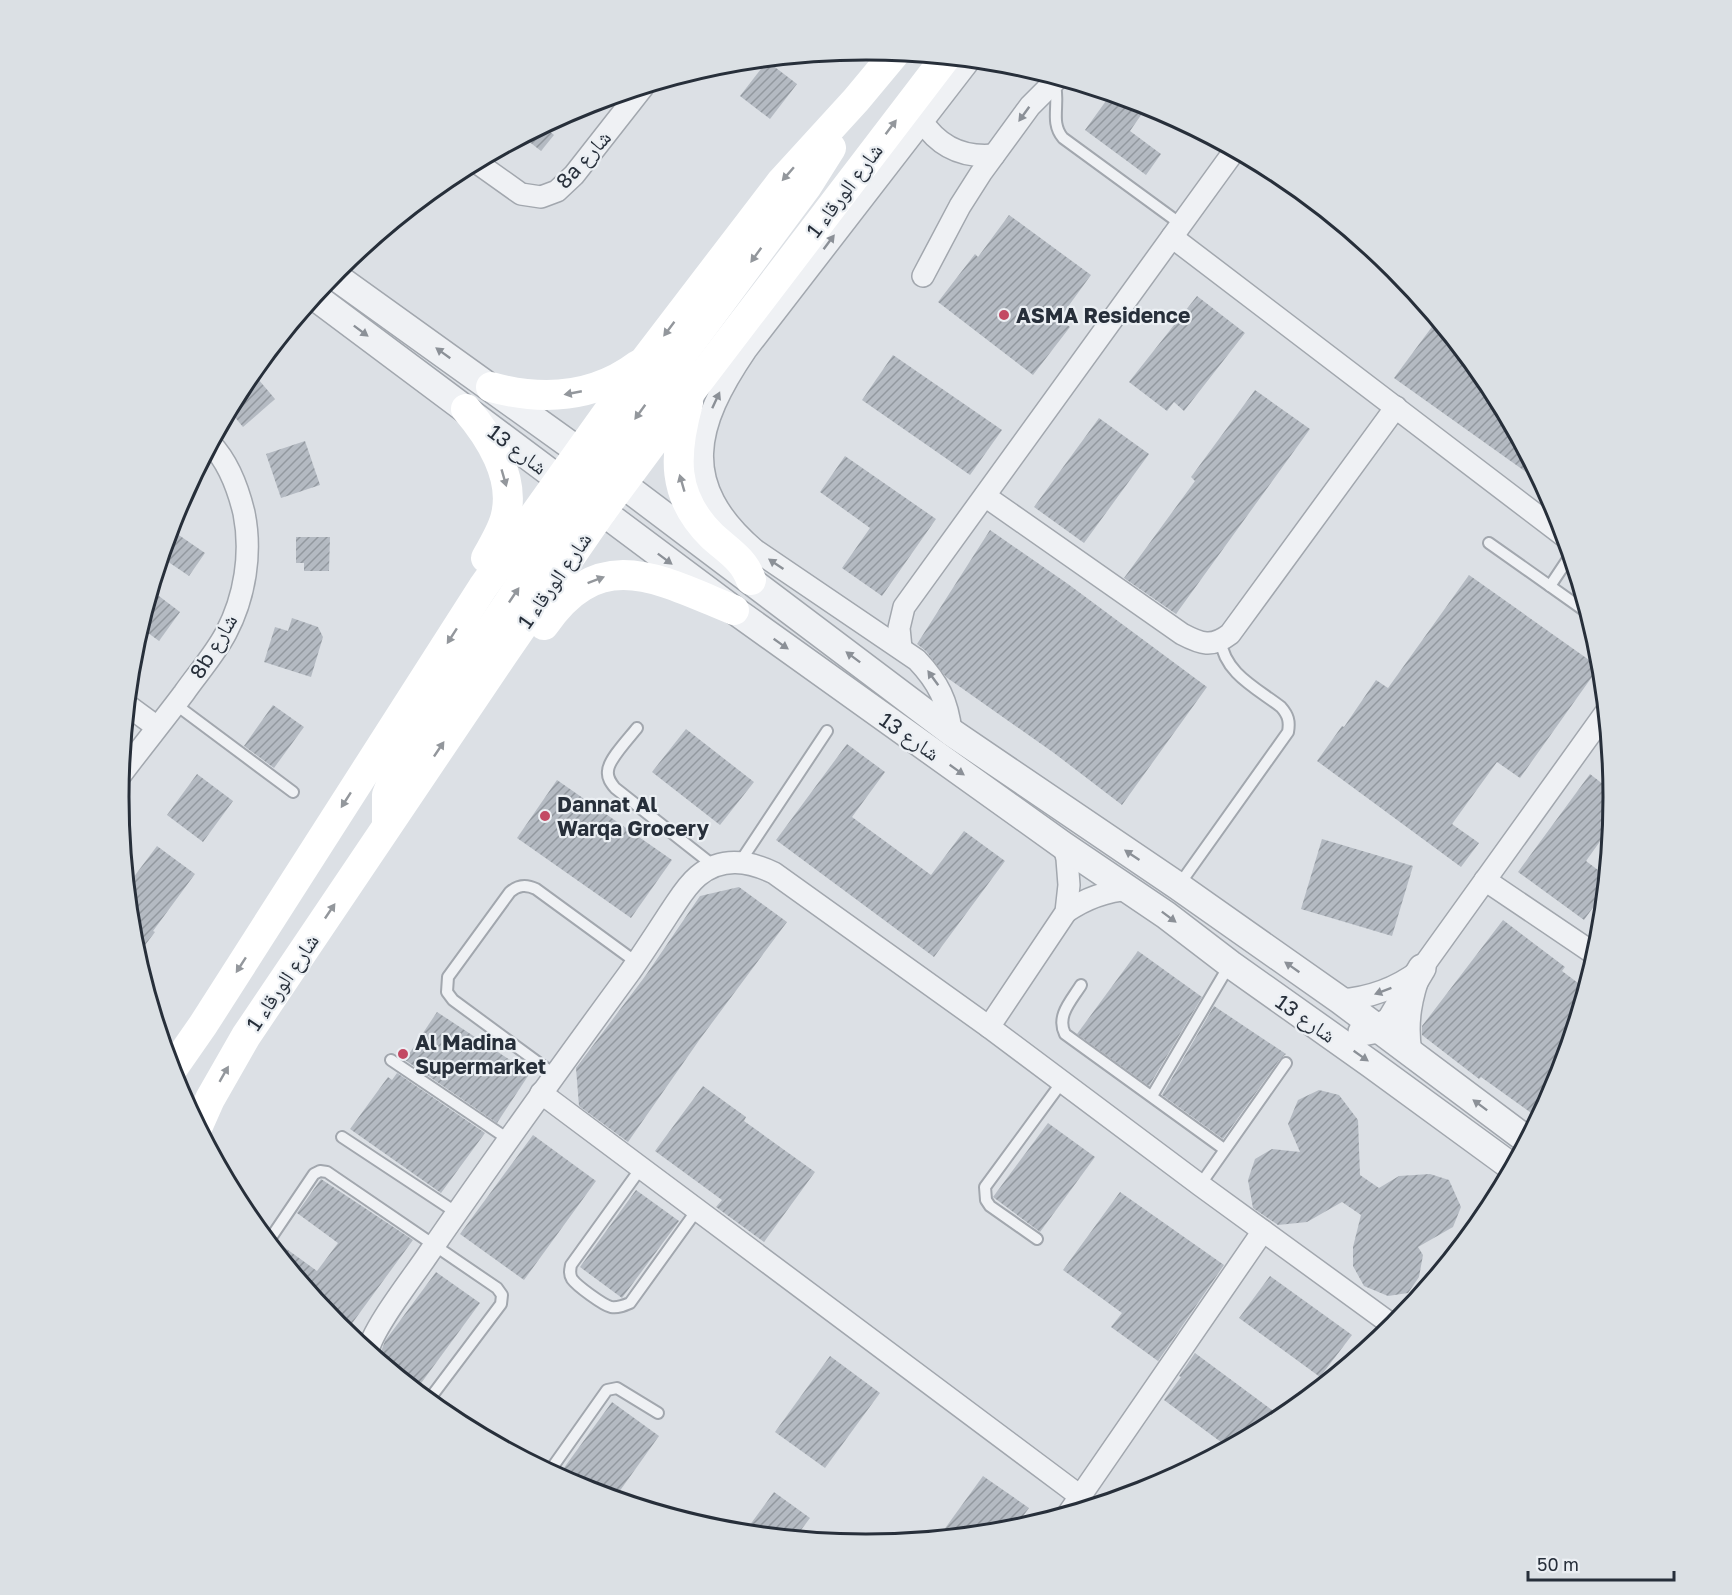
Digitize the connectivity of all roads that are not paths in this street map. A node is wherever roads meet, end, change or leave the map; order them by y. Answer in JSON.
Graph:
{"nodes":[{"id":1,"x":889,"y":61,"type":"edge"},
{"id":2,"x":940,"y":64,"type":"edge"},
{"id":3,"x":965,"y":66,"type":"edge"},
{"id":4,"x":1051,"y":84,"type":"edge"},
{"id":5,"x":1057,"y":85,"type":"edge"},
{"id":6,"x":635,"y":97,"type":"edge"},
{"id":7,"x":856,"y":100,"type":"junction"},
{"id":8,"x":922,"y":121,"type":"junction"},
{"id":9,"x":994,"y":154,"type":"junction"},
{"id":10,"x":1230,"y":157,"type":"edge"},
{"id":11,"x":483,"y":167,"type":"edge"},
{"id":12,"x":1177,"y":231,"type":"junction"},
{"id":13,"x":923,"y":276,"type":"dead end"},
{"id":14,"x":341,"y":280,"type":"edge"},
{"id":15,"x":321,"y":301,"type":"edge"},
{"id":16,"x":645,"y":360,"type":"junction"},
{"id":17,"x":491,"y":387,"type":"junction"},
{"id":18,"x":691,"y":391,"type":"junction"},
{"id":19,"x":1396,"y":407,"type":"junction"},
{"id":20,"x":466,"y":409,"type":"junction"},
{"id":21,"x":216,"y":451,"type":"edge"},
{"id":22,"x":601,"y":467,"type":"junction"},
{"id":23,"x":581,"y":496,"type":"junction"},
{"id":24,"x":985,"y":496,"type":"junction"},
{"id":25,"x":1551,"y":526,"type":"edge"},
{"id":26,"x":1489,"y":543,"type":"dead end"},
{"id":27,"x":1565,"y":563,"type":"edge"},
{"id":28,"x":752,"y":580,"type":"junction"},
{"id":29,"x":1550,"y":586,"type":"junction"},
{"id":30,"x":483,"y":587,"type":"junction"},
{"id":31,"x":1578,"y":606,"type":"edge"},
{"id":32,"x":904,"y":607,"type":"junction"},
{"id":33,"x":734,"y":610,"type":"junction"},
{"id":34,"x":852,"y":615,"type":"junction"},
{"id":35,"x":1221,"y":641,"type":"junction"},
{"id":36,"x":901,"y":648,"type":"junction"},
{"id":37,"x":504,"y":653,"type":"junction"},
{"id":38,"x":175,"y":704,"type":"junction"},
{"id":39,"x":134,"y":710,"type":"edge"},
{"id":40,"x":1599,"y":722,"type":"edge"},
{"id":41,"x":157,"y":727,"type":"junction"},
{"id":42,"x":637,"y":728,"type":"dead end"},
{"id":43,"x":827,"y":731,"type":"dead end"},
{"id":44,"x":951,"y":732,"type":"junction"},
{"id":45,"x":130,"y":763,"type":"edge"},
{"id":46,"x":293,"y":792,"type":"dead end"},
{"id":47,"x":388,"y":825,"type":"junction"},
{"id":48,"x":1064,"y":846,"type":"junction"},
{"id":49,"x":740,"y":862,"type":"junction"},
{"id":50,"x":714,"y":866,"type":"junction"},
{"id":51,"x":1485,"y":880,"type":"junction"},
{"id":52,"x":1178,"y":886,"type":"junction"},
{"id":53,"x":1130,"y":889,"type":"junction"},
{"id":54,"x":1066,"y":912,"type":"junction"},
{"id":55,"x":1587,"y":949,"type":"edge"},
{"id":56,"x":636,"y":962,"type":"junction"},
{"id":57,"x":1230,"y":964,"type":"junction"},
{"id":58,"x":1422,"y":968,"type":"junction"},
{"id":59,"x":1081,"y":986,"type":"dead end"},
{"id":60,"x":1340,"y":1000,"type":"junction"},
{"id":61,"x":989,"y":1027,"type":"junction"},
{"id":62,"x":1378,"y":1029,"type":"junction"},
{"id":63,"x":1411,"y":1053,"type":"junction"},
{"id":64,"x":391,"y":1060,"type":"dead end"},
{"id":65,"x":178,"y":1061,"type":"edge"},
{"id":66,"x":1286,"y":1063,"type":"dead end"},
{"id":67,"x":555,"y":1075,"type":"junction"},
{"id":68,"x":1062,"y":1082,"type":"junction"},
{"id":69,"x":541,"y":1093,"type":"junction"},
{"id":70,"x":1152,"y":1096,"type":"junction"},
{"id":71,"x":202,"y":1117,"type":"edge"},
{"id":72,"x":1521,"y":1135,"type":"edge"},
{"id":73,"x":342,"y":1137,"type":"dead end"},
{"id":74,"x":508,"y":1140,"type":"junction"},
{"id":75,"x":1224,"y":1149,"type":"junction"},
{"id":76,"x":1507,"y":1163,"type":"edge"},
{"id":77,"x":641,"y":1168,"type":"junction"},
{"id":78,"x":1200,"y":1185,"type":"junction"},
{"id":79,"x":697,"y":1210,"type":"junction"},
{"id":80,"x":457,"y":1213,"type":"junction"},
{"id":81,"x":1263,"y":1231,"type":"junction"},
{"id":82,"x":273,"y":1235,"type":"edge"},
{"id":83,"x":1037,"y":1239,"type":"dead end"},
{"id":84,"x":435,"y":1244,"type":"junction"},
{"id":85,"x":1386,"y":1320,"type":"edge"},
{"id":86,"x":370,"y":1343,"type":"edge"},
{"id":87,"x":433,"y":1394,"type":"edge"},
{"id":88,"x":657,"y":1413,"type":"dead end"},
{"id":89,"x":554,"y":1465,"type":"edge"},
{"id":90,"x":1080,"y":1496,"type":"junction"},
{"id":91,"x":1074,"y":1505,"type":"edge"}],
"edges":[{"from":1,"to":7,"type":"main road","name":"شارع الورقاء 1"},
{"from":18,"to":2,"type":"main road","name":"شارع الورقاء 1","one_way":true},
{"from":3,"to":8,"type":"street"},
{"from":4,"to":9,"type":"street","one_way":true},
{"from":5,"to":12,"type":"lane"},
{"from":6,"to":11,"type":"street","name":"8a شارع"},
{"from":7,"to":16,"type":"main road","name":"شارع الورقاء 1","one_way":true},
{"from":7,"to":22,"type":"main road","one_way":true},
{"from":8,"to":9,"type":"street"},
{"from":34,"to":8,"type":"street","one_way":true},
{"from":9,"to":13,"type":"street"},
{"from":10,"to":12,"type":"street"},
{"from":12,"to":19,"type":"street"},
{"from":12,"to":24,"type":"street"},
{"from":17,"to":14,"type":"street","name":"شارع 13","one_way":true},
{"from":15,"to":20,"type":"street","name":"شارع 13","one_way":true},
{"from":16,"to":17,"type":"main road","one_way":true},
{"from":16,"to":22,"type":"main road","name":"شارع الورقاء 1"},
{"from":17,"to":22,"type":"street","name":"شارع 13"},
{"from":18,"to":22,"type":"main road","name":"شارع الورقاء 1"},
{"from":28,"to":18,"type":"main road","one_way":true},
{"from":19,"to":25,"type":"street"},
{"from":19,"to":35,"type":"street"},
{"from":20,"to":23,"type":"street","name":"شارع 13"},
{"from":20,"to":30,"type":"main road","one_way":true},
{"from":21,"to":38,"type":"street","name":"8b شارع"},
{"from":22,"to":23,"type":"main road","name":"شارع الورقاء 1"},
{"from":22,"to":23,"type":"main road"},
{"from":22,"to":28,"type":"street","name":"شارع 13"},
{"from":23,"to":30,"type":"main road","name":"شارع الورقاء 1"},
{"from":23,"to":33,"type":"street","name":"شارع 13","one_way":true},
{"from":23,"to":37,"type":"main road","name":"شارع الورقاء 1"},
{"from":47,"to":23,"type":"main road","one_way":true},
{"from":24,"to":32,"type":"street"},
{"from":24,"to":35,"type":"street"},
{"from":26,"to":29,"type":"lane"},
{"from":27,"to":29,"type":"lane"},
{"from":44,"to":28,"type":"street","name":"شارع 13","one_way":true},
{"from":29,"to":31,"type":"lane"},
{"from":30,"to":65,"type":"main road","name":"شارع الورقاء 1","one_way":true},
{"from":32,"to":34,"type":"street"},
{"from":32,"to":36,"type":"street"},
{"from":37,"to":33,"type":"main road","one_way":true},
{"from":33,"to":48,"type":"street","name":"شارع 13","one_way":true},
{"from":34,"to":36,"type":"street"},
{"from":35,"to":52,"type":"lane"},
{"from":44,"to":36,"type":"street","one_way":true},
{"from":47,"to":37,"type":"main road","name":"شارع الورقاء 1","one_way":true},
{"from":38,"to":41,"type":"street","name":"8b شارع"},
{"from":38,"to":46,"type":"lane"},
{"from":39,"to":41,"type":"street"},
{"from":40,"to":51,"type":"street"},
{"from":41,"to":45,"type":"street","name":"8b شارع"},
{"from":42,"to":50,"type":"lane"},
{"from":43,"to":49,"type":"lane"},
{"from":52,"to":44,"type":"street","name":"شارع 13","one_way":true},
{"from":71,"to":47,"type":"main road","name":"شارع الورقاء 1","one_way":true},
{"from":48,"to":53,"type":"street","name":"شارع 13"},
{"from":48,"to":54,"type":"street"},
{"from":49,"to":50,"type":"street"},
{"from":49,"to":61,"type":"street"},
{"from":50,"to":56,"type":"street"},
{"from":51,"to":55,"type":"street"},
{"from":51,"to":58,"type":"street"},
{"from":60,"to":52,"type":"street","name":"شارع 13","one_way":true},
{"from":53,"to":54,"type":"street"},
{"from":53,"to":57,"type":"street","name":"شارع 13","one_way":true},
{"from":54,"to":61,"type":"street"},
{"from":56,"to":67,"type":"street"},
{"from":56,"to":67,"type":"lane"},
{"from":57,"to":62,"type":"street"},
{"from":57,"to":70,"type":"lane"},
{"from":57,"to":76,"type":"street","name":"شارع 13","one_way":true},
{"from":58,"to":60,"type":"street","one_way":true},
{"from":58,"to":62,"type":"street"},
{"from":58,"to":63,"type":"street"},
{"from":59,"to":70,"type":"lane"},
{"from":60,"to":62,"type":"street","name":"شارع 13"},
{"from":61,"to":68,"type":"street"},
{"from":62,"to":63,"type":"street","name":"شارع 13"},
{"from":72,"to":63,"type":"street","name":"شارع 13","one_way":true},
{"from":64,"to":74,"type":"lane"},
{"from":66,"to":75,"type":"lane"},
{"from":67,"to":69,"type":"street"},
{"from":68,"to":78,"type":"street"},
{"from":68,"to":83,"type":"lane"},
{"from":69,"to":74,"type":"street"},
{"from":69,"to":77,"type":"street"},
{"from":70,"to":75,"type":"lane"},
{"from":73,"to":80,"type":"lane"},
{"from":74,"to":80,"type":"street"},
{"from":75,"to":78,"type":"lane"},
{"from":77,"to":79,"type":"street"},
{"from":77,"to":79,"type":"lane"},
{"from":78,"to":81,"type":"street"},
{"from":79,"to":90,"type":"street"},
{"from":80,"to":84,"type":"street"},
{"from":81,"to":85,"type":"street"},
{"from":81,"to":90,"type":"street"},
{"from":82,"to":84,"type":"lane"},
{"from":84,"to":86,"type":"street"},
{"from":84,"to":87,"type":"lane"},
{"from":88,"to":89,"type":"lane"},
{"from":90,"to":91,"type":"street"}]}
